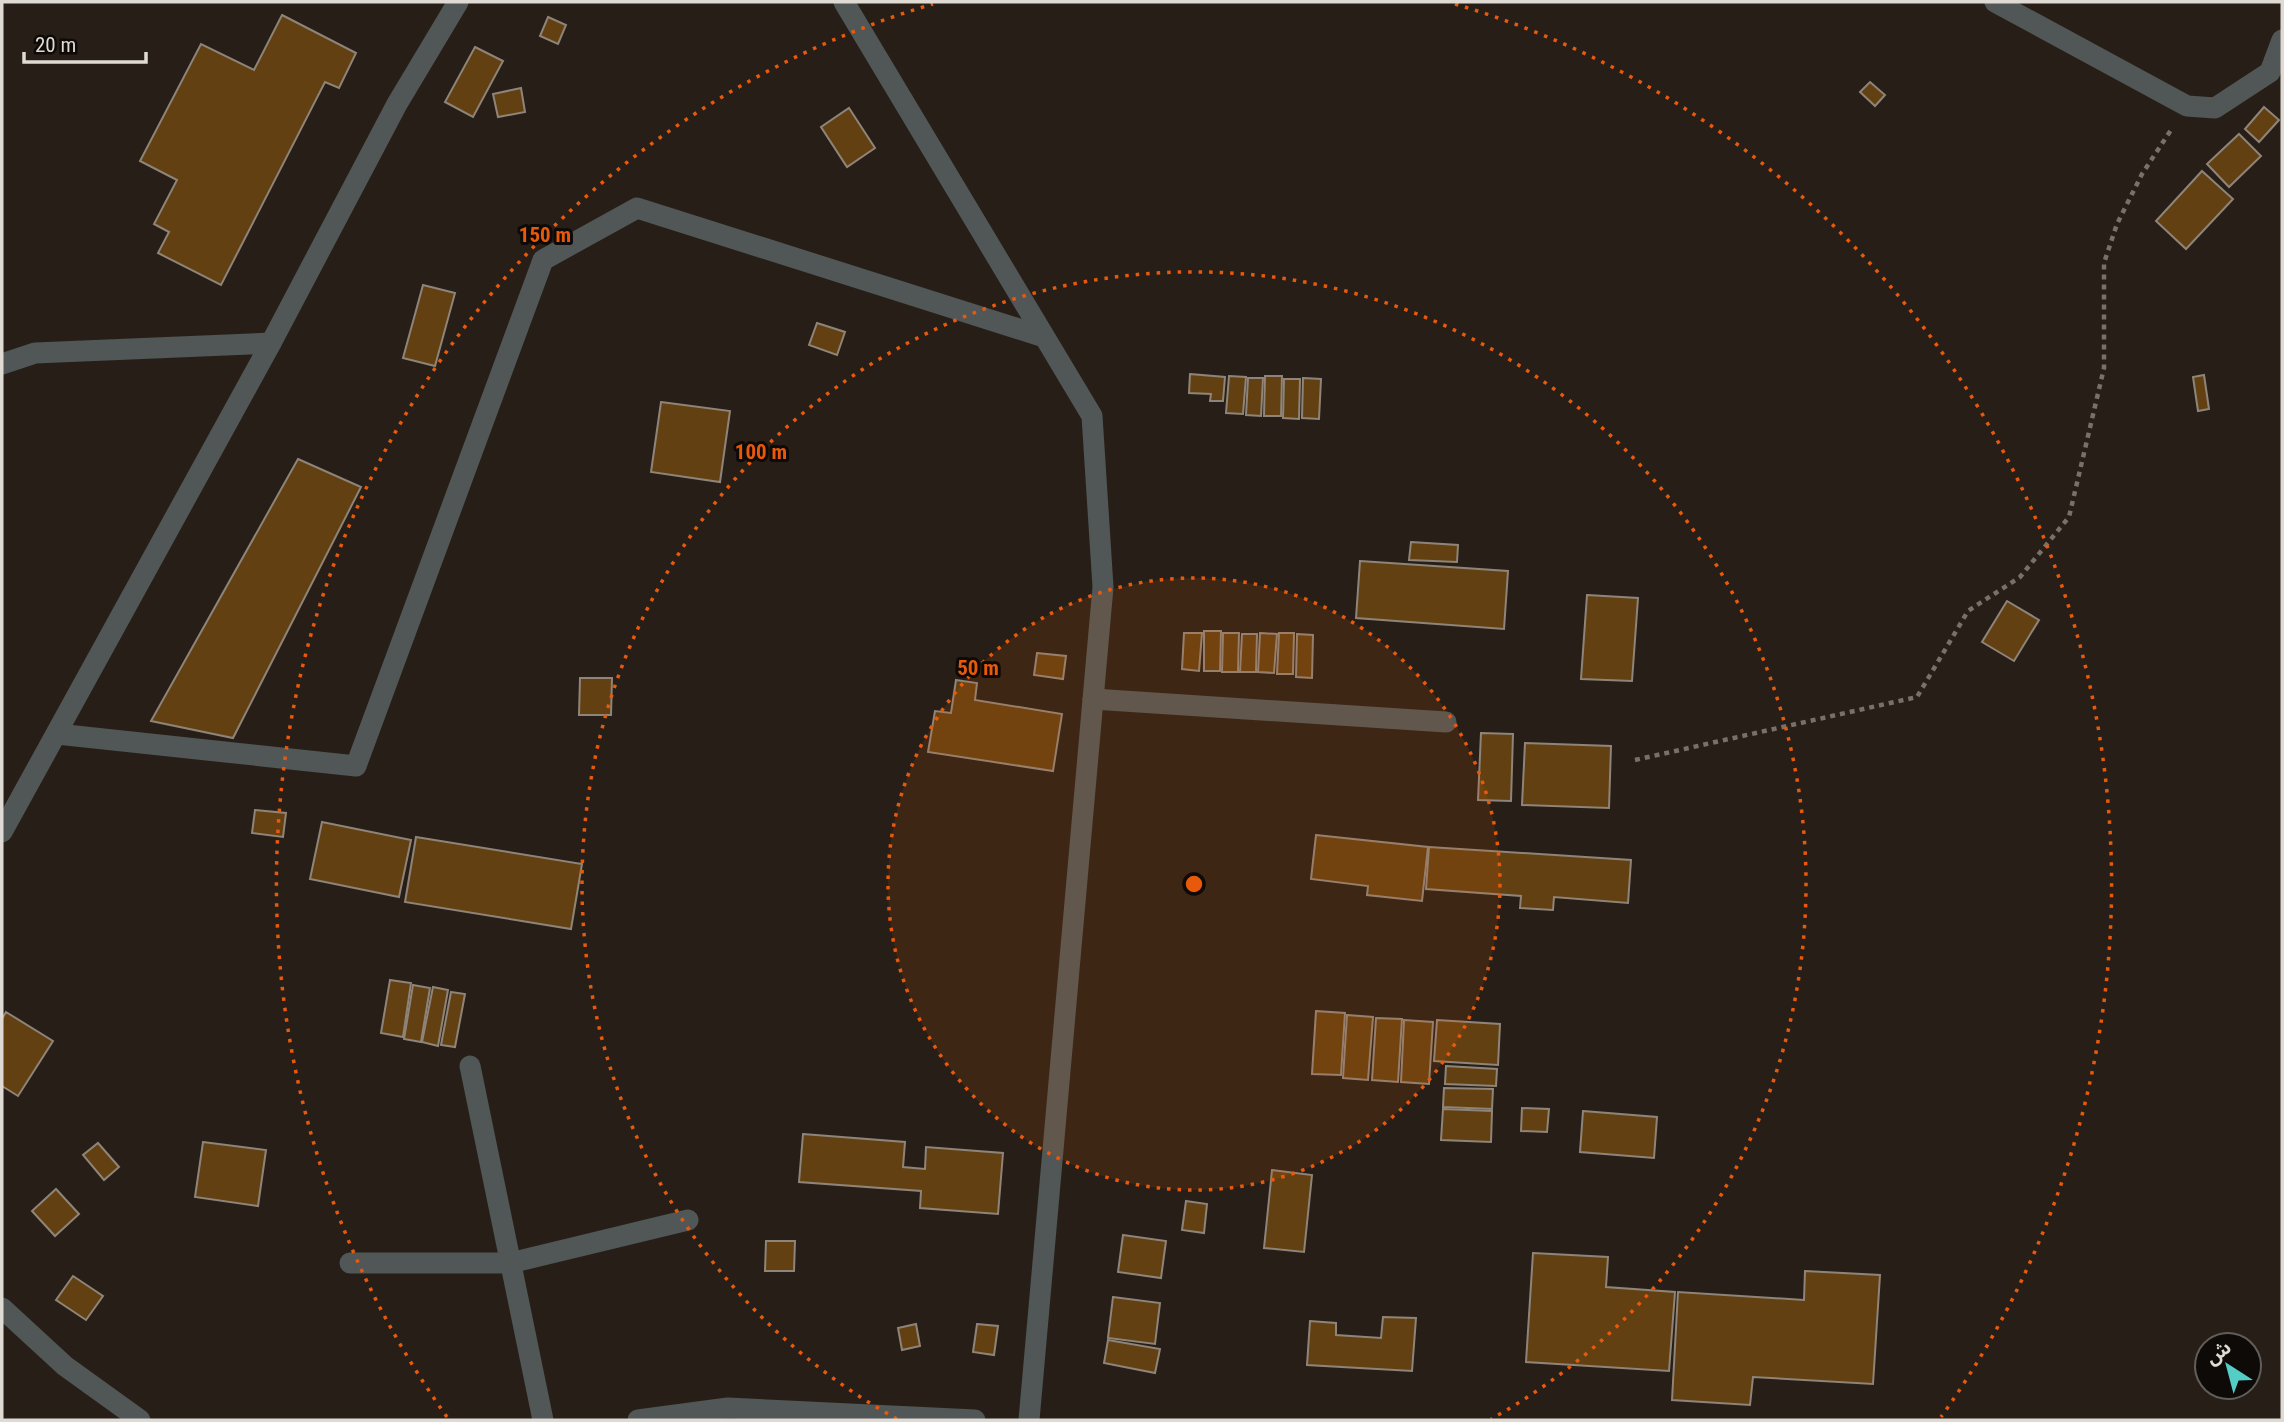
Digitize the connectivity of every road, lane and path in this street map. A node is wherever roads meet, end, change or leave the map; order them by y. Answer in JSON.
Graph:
{"nodes":[{"id":1,"x":458,"y":2,"type":"edge"},
{"id":2,"x":844,"y":2,"type":"edge"},
{"id":3,"x":1995,"y":2,"type":"edge"},
{"id":4,"x":2282,"y":40,"type":"edge"},
{"id":5,"x":2187,"y":106,"type":"junction"},
{"id":6,"x":1041,"y":335,"type":"junction"},
{"id":7,"x":271,"y":343,"type":"junction"},
{"id":8,"x":2,"y":364,"type":"edge"},
{"id":9,"x":1093,"y":699,"type":"junction"},
{"id":10,"x":1446,"y":722,"type":"dead end"},
{"id":11,"x":57,"y":734,"type":"junction"},
{"id":12,"x":1635,"y":760,"type":"dead end"},
{"id":13,"x":2,"y":832,"type":"edge"},
{"id":14,"x":470,"y":1066,"type":"dead end"},
{"id":15,"x":688,"y":1220,"type":"dead end"},
{"id":16,"x":350,"y":1263,"type":"dead end"},
{"id":17,"x":510,"y":1263,"type":"junction"},
{"id":18,"x":2,"y":1308,"type":"edge"},
{"id":19,"x":140,"y":1420,"type":"edge"},
{"id":20,"x":543,"y":1420,"type":"edge"},
{"id":21,"x":638,"y":1420,"type":"edge"},
{"id":22,"x":975,"y":1420,"type":"edge"},
{"id":23,"x":1029,"y":1420,"type":"edge"}],
"edges":[{"from":1,"to":7,"type":"lane"},
{"from":2,"to":6,"type":"lane"},
{"from":3,"to":5,"type":"lane"},
{"from":4,"to":5,"type":"lane"},
{"from":5,"to":12,"type":"path"},
{"from":6,"to":9,"type":"lane"},
{"from":6,"to":11,"type":"lane"},
{"from":7,"to":8,"type":"lane"},
{"from":7,"to":11,"type":"lane"},
{"from":9,"to":10,"type":"lane"},
{"from":9,"to":23,"type":"lane"},
{"from":11,"to":13,"type":"lane"},
{"from":14,"to":17,"type":"lane"},
{"from":15,"to":17,"type":"lane"},
{"from":16,"to":17,"type":"lane"},
{"from":17,"to":20,"type":"lane"},
{"from":18,"to":19,"type":"lane"},
{"from":21,"to":22,"type":"lane"}]}
